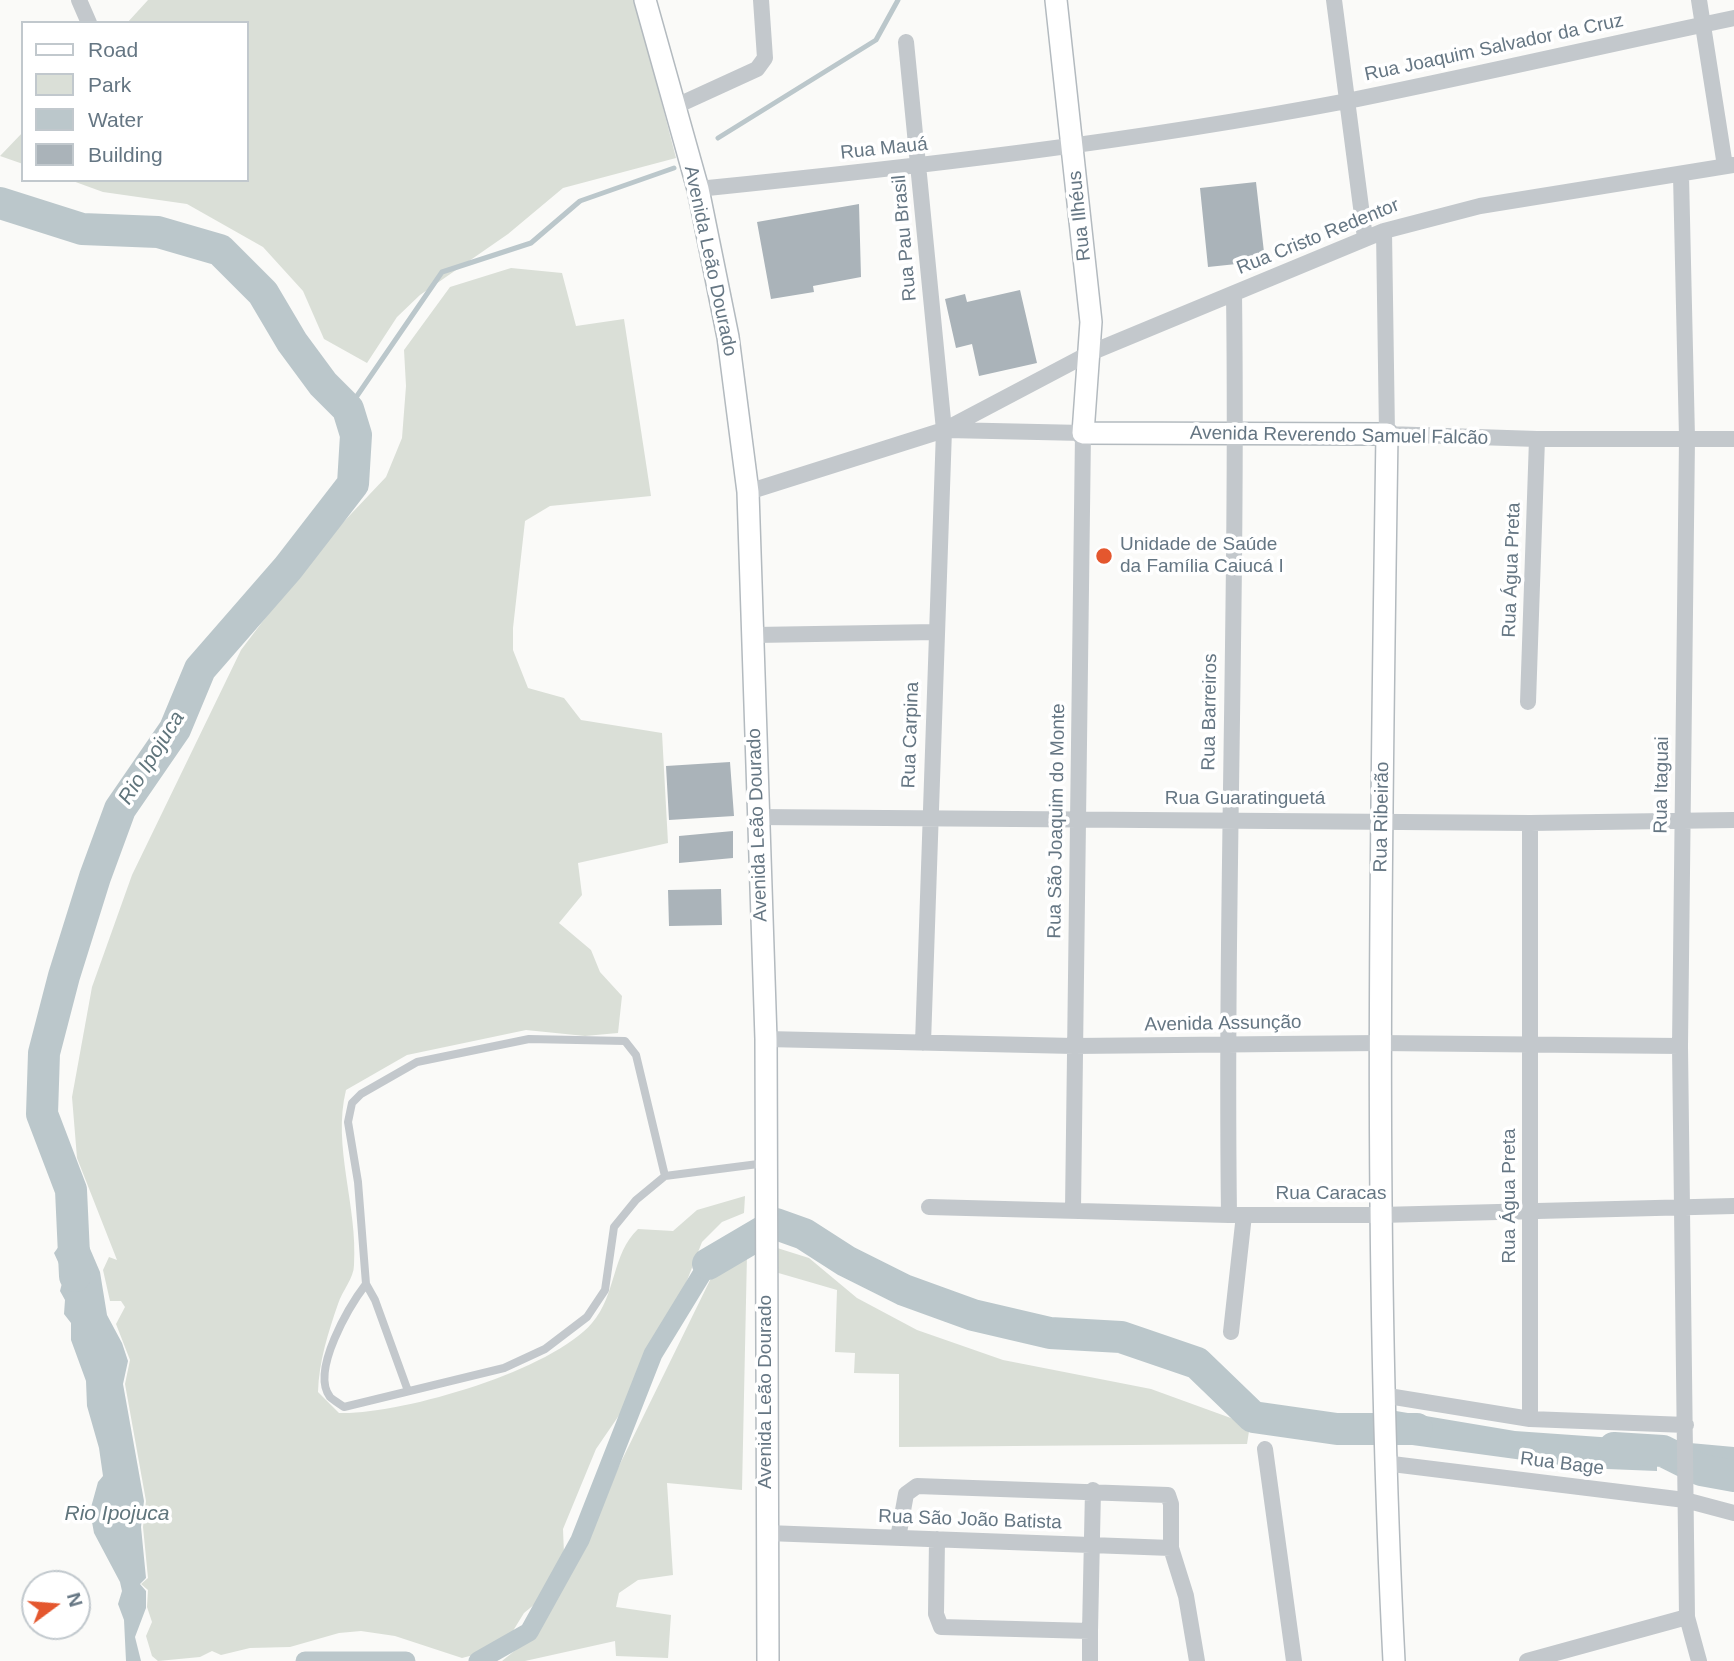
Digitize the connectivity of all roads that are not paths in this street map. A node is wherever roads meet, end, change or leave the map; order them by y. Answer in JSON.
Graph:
{"nodes":[{"id":1,"x":79,"y":0,"type":"edge"},
{"id":2,"x":645,"y":0,"type":"edge"},
{"id":3,"x":761,"y":0,"type":"edge"},
{"id":4,"x":1056,"y":0,"type":"edge"},
{"id":5,"x":1334,"y":0,"type":"edge"},
{"id":6,"x":1699,"y":0,"type":"edge"},
{"id":7,"x":1734,"y":18,"type":"edge"},
{"id":8,"x":88,"y":21,"type":"edge"},
{"id":9,"x":1702,"y":25,"type":"junction"},
{"id":10,"x":906,"y":42,"type":"dead end"},
{"id":11,"x":1345,"y":101,"type":"junction"},
{"id":12,"x":674,"y":107,"type":"junction"},
{"id":13,"x":1073,"y":146,"type":"junction"},
{"id":14,"x":919,"y":166,"type":"junction"},
{"id":15,"x":1730,"y":166,"type":"edge"},
{"id":16,"x":1681,"y":175,"type":"junction"},
{"id":17,"x":698,"y":189,"type":"junction"},
{"id":18,"x":1384,"y":231,"type":"junction"},
{"id":19,"x":1365,"y":238,"type":"junction"},
{"id":20,"x":1234,"y":293,"type":"junction"},
{"id":21,"x":1090,"y":353,"type":"junction"},
{"id":22,"x":944,"y":430,"type":"junction"},
{"id":23,"x":1083,"y":433,"type":"junction"},
{"id":24,"x":1236,"y":434,"type":"junction"},
{"id":25,"x":1387,"y":434,"type":"junction"},
{"id":26,"x":1687,"y":438,"type":"junction"},
{"id":27,"x":1537,"y":439,"type":"junction"},
{"id":28,"x":1734,"y":439,"type":"edge"},
{"id":29,"x":748,"y":492,"type":"junction"},
{"id":30,"x":936,"y":632,"type":"junction"},
{"id":31,"x":755,"y":635,"type":"junction"},
{"id":32,"x":1528,"y":702,"type":"dead end"},
{"id":33,"x":756,"y":817,"type":"junction"},
{"id":34,"x":1079,"y":818,"type":"junction"},
{"id":35,"x":929,"y":819,"type":"junction"},
{"id":36,"x":1382,"y":820,"type":"junction"},
{"id":37,"x":1683,"y":820,"type":"junction"},
{"id":38,"x":1734,"y":820,"type":"edge"},
{"id":39,"x":1230,"y":822,"type":"junction"},
{"id":40,"x":1530,"y":823,"type":"junction"},
{"id":41,"x":766,"y":1039,"type":"junction"},
{"id":42,"x":923,"y":1043,"type":"junction"},
{"id":43,"x":1379,"y":1043,"type":"junction"},
{"id":44,"x":1227,"y":1044,"type":"junction"},
{"id":45,"x":1531,"y":1045,"type":"junction"},
{"id":46,"x":1074,"y":1046,"type":"junction"},
{"id":47,"x":1680,"y":1046,"type":"junction"},
{"id":48,"x":766,"y":1163,"type":"junction"},
{"id":49,"x":665,"y":1175,"type":"junction"},
{"id":50,"x":1734,"y":1206,"type":"edge"},
{"id":51,"x":929,"y":1207,"type":"dead end"},
{"id":52,"x":1681,"y":1207,"type":"junction"},
{"id":53,"x":1073,"y":1209,"type":"junction"},
{"id":54,"x":1531,"y":1211,"type":"junction"},
{"id":55,"x":1236,"y":1215,"type":"junction"},
{"id":56,"x":1380,"y":1215,"type":"junction"},
{"id":57,"x":366,"y":1284,"type":"junction"},
{"id":58,"x":1231,"y":1332,"type":"dead end"},
{"id":59,"x":408,"y":1391,"type":"junction"},
{"id":60,"x":1382,"y":1399,"type":"junction"},
{"id":61,"x":1530,"y":1419,"type":"junction"},
{"id":62,"x":1686,"y":1431,"type":"junction"},
{"id":63,"x":1265,"y":1449,"type":"dead end"},
{"id":64,"x":1383,"y":1459,"type":"junction"},
{"id":65,"x":1093,"y":1490,"type":"junction"},
{"id":66,"x":1685,"y":1494,"type":"junction"},
{"id":67,"x":1734,"y":1514,"type":"edge"},
{"id":68,"x":767,"y":1533,"type":"junction"},
{"id":69,"x":898,"y":1538,"type":"junction"},
{"id":70,"x":937,"y":1539,"type":"junction"},
{"id":71,"x":1090,"y":1545,"type":"junction"},
{"id":72,"x":1171,"y":1548,"type":"junction"},
{"id":73,"x":1687,"y":1617,"type":"junction"},
{"id":74,"x":1090,"y":1631,"type":"junction"},
{"id":75,"x":768,"y":1661,"type":"edge"},
{"id":76,"x":1090,"y":1661,"type":"edge"},
{"id":77,"x":1198,"y":1661,"type":"edge"},
{"id":78,"x":1294,"y":1661,"type":"edge"},
{"id":79,"x":1394,"y":1661,"type":"edge"},
{"id":80,"x":1527,"y":1661,"type":"edge"},
{"id":81,"x":1699,"y":1661,"type":"edge"}],
"edges":[{"from":1,"to":8,"type":"street"},
{"from":2,"to":12,"type":"main road","name":"Avenida Leão Dourado"},
{"from":3,"to":12,"type":"street"},
{"from":4,"to":13,"type":"main road","name":"Rua Ilhéus"},
{"from":5,"to":11,"type":"street","name":"Rua Joaquim Salvador da Cruz"},
{"from":6,"to":9,"type":"street"},
{"from":7,"to":9,"type":"street","name":"Rua Joaquim Salvador da Cruz"},
{"from":9,"to":11,"type":"street","name":"Rua Joaquim Salvador da Cruz"},
{"from":9,"to":15,"type":"street"},
{"from":10,"to":14,"type":"street","name":"Rua Pau Brasil"},
{"from":11,"to":13,"type":"street","name":"Rua Joaquim Salvador da Cruz"},
{"from":11,"to":19,"type":"street","name":"Rua Joaquim Salvador da Cruz"},
{"from":12,"to":17,"type":"main road","name":"Avenida Leão Dourado"},
{"from":13,"to":14,"type":"street","name":"Rua Mauá"},
{"from":13,"to":21,"type":"main road","name":"Rua Ilhéus"},
{"from":14,"to":17,"type":"street","name":"Rua Mauá"},
{"from":14,"to":22,"type":"street","name":"Rua Pau Brasil"},
{"from":15,"to":16,"type":"street","name":"Rua Cristo Redentor"},
{"from":16,"to":18,"type":"street","name":"Rua Cristo Redentor"},
{"from":16,"to":26,"type":"street","name":"Rua Itaguai"},
{"from":17,"to":29,"type":"main road","name":"Avenida Leão Dourado"},
{"from":18,"to":19,"type":"street","name":"Rua Cristo Redentor"},
{"from":18,"to":25,"type":"street","name":"Rua Ribeirão"},
{"from":19,"to":20,"type":"street","name":"Rua Cristo Redentor"},
{"from":20,"to":21,"type":"street","name":"Rua Cristo Redentor"},
{"from":20,"to":24,"type":"street","name":"Rua Barreiros"},
{"from":21,"to":22,"type":"street","name":"Rua Cristo Redentor"},
{"from":21,"to":23,"type":"main road","name":"Rua Ilhéus"},
{"from":22,"to":23,"type":"street","name":"Avenida Reverendo Samuel Falcão"},
{"from":22,"to":29,"type":"street"},
{"from":22,"to":30,"type":"street","name":"Rua Carpina"},
{"from":23,"to":24,"type":"main road","name":"Avenida Reverendo Samuel Falcão"},
{"from":23,"to":34,"type":"street","name":"Rua São Joaquim do Monte"},
{"from":24,"to":25,"type":"main road","name":"Avenida Reverendo Samuel Falcão"},
{"from":24,"to":39,"type":"street","name":"Rua Barreiros"},
{"from":25,"to":27,"type":"street","name":"Avenida Reverendo Samuel Falcão"},
{"from":25,"to":36,"type":"main road","name":"Rua Ribeirão"},
{"from":26,"to":27,"type":"street","name":"Avenida Reverendo Samuel Falcão"},
{"from":26,"to":28,"type":"street","name":"Avenida Reverendo Samuel Falcão"},
{"from":26,"to":37,"type":"street","name":"Rua Itaguai"},
{"from":27,"to":32,"type":"street","name":"Rua Água Preta"},
{"from":29,"to":31,"type":"main road","name":"Avenida Leão Dourado"},
{"from":30,"to":31,"type":"street"},
{"from":30,"to":35,"type":"street","name":"Rua Carpina"},
{"from":31,"to":33,"type":"main road","name":"Avenida Leão Dourado"},
{"from":33,"to":35,"type":"street","name":"Rua Guaratinguetá"},
{"from":33,"to":41,"type":"main road","name":"Avenida Leão Dourado"},
{"from":34,"to":35,"type":"street","name":"Rua Guaratinguetá"},
{"from":34,"to":39,"type":"street","name":"Rua Guaratinguetá"},
{"from":34,"to":46,"type":"street","name":"Rua São Joaquim do Monte"},
{"from":35,"to":42,"type":"street","name":"Rua Carpina"},
{"from":36,"to":39,"type":"street","name":"Rua Guaratinguetá"},
{"from":36,"to":40,"type":"street","name":"Rua Guaratinguetá"},
{"from":36,"to":43,"type":"main road","name":"Rua Ribeirão"},
{"from":37,"to":38,"type":"street","name":"Rua Guaratinguetá"},
{"from":37,"to":40,"type":"street","name":"Rua Guaratinguetá"},
{"from":37,"to":47,"type":"street","name":"Rua Itaguai"},
{"from":39,"to":44,"type":"street","name":"Rua Barreiros"},
{"from":40,"to":45,"type":"street","name":"Rua Água Preta"},
{"from":41,"to":42,"type":"street","name":"Avenida Assunção"},
{"from":41,"to":48,"type":"main road","name":"Avenida Leão Dourado"},
{"from":42,"to":46,"type":"street","name":"Avenida Assunção"},
{"from":43,"to":44,"type":"street","name":"Avenida Assunção"},
{"from":43,"to":45,"type":"street","name":"Avenida Assunção"},
{"from":43,"to":56,"type":"main road","name":"Rua Ribeirão"},
{"from":44,"to":46,"type":"street","name":"Avenida Assunção"},
{"from":44,"to":55,"type":"street","name":"Rua Barreiros"},
{"from":45,"to":47,"type":"street","name":"Avenida Assunção"},
{"from":45,"to":54,"type":"street","name":"Rua Água Preta"},
{"from":46,"to":53,"type":"street","name":"Rua São Joaquim do Monte"},
{"from":47,"to":52,"type":"street","name":"Rua Itaguai"},
{"from":48,"to":49,"type":"lane"},
{"from":48,"to":68,"type":"main road","name":"Avenida Leão Dourado"},
{"from":49,"to":57,"type":"lane"},
{"from":49,"to":59,"type":"lane"},
{"from":50,"to":52,"type":"street","name":"Rua Caracas"},
{"from":51,"to":53,"type":"street","name":"Rua Caracas"},
{"from":52,"to":54,"type":"street","name":"Rua Caracas"},
{"from":52,"to":62,"type":"street","name":"Rua Itaguai"},
{"from":53,"to":55,"type":"street","name":"Rua Caracas"},
{"from":54,"to":56,"type":"street","name":"Rua Caracas"},
{"from":54,"to":61,"type":"street","name":"Rua Água Preta"},
{"from":55,"to":56,"type":"street","name":"Rua Caracas"},
{"from":55,"to":58,"type":"street","name":"Rua Barreiros"},
{"from":56,"to":60,"type":"main road","name":"Rua Ribeirão"},
{"from":57,"to":59,"type":"lane"},
{"from":57,"to":59,"type":"lane"},
{"from":60,"to":61,"type":"street"},
{"from":60,"to":64,"type":"main road","name":"Rua Ribeirão"},
{"from":61,"to":62,"type":"street"},
{"from":62,"to":66,"type":"street","name":"Rua Itaguai"},
{"from":63,"to":78,"type":"street"},
{"from":64,"to":66,"type":"street","name":"Rua Bage"},
{"from":64,"to":79,"type":"main road","name":"Rua Ribeirão"},
{"from":65,"to":69,"type":"street"},
{"from":65,"to":71,"type":"street"},
{"from":65,"to":72,"type":"street"},
{"from":66,"to":67,"type":"street","name":"Rua Bage"},
{"from":66,"to":73,"type":"street","name":"Rua Itaguai"},
{"from":68,"to":69,"type":"street","name":"Rua São João Batista"},
{"from":68,"to":75,"type":"main road","name":"Avenida Leão Dourado"},
{"from":69,"to":70,"type":"street","name":"Rua São João Batista"},
{"from":70,"to":71,"type":"street","name":"Rua São João Batista"},
{"from":70,"to":74,"type":"street"},
{"from":71,"to":72,"type":"street","name":"Rua São João Batista"},
{"from":71,"to":74,"type":"street"},
{"from":72,"to":77,"type":"street"},
{"from":73,"to":80,"type":"street"},
{"from":73,"to":81,"type":"street","name":"Rua Itaguai"},
{"from":74,"to":76,"type":"street"}]}
